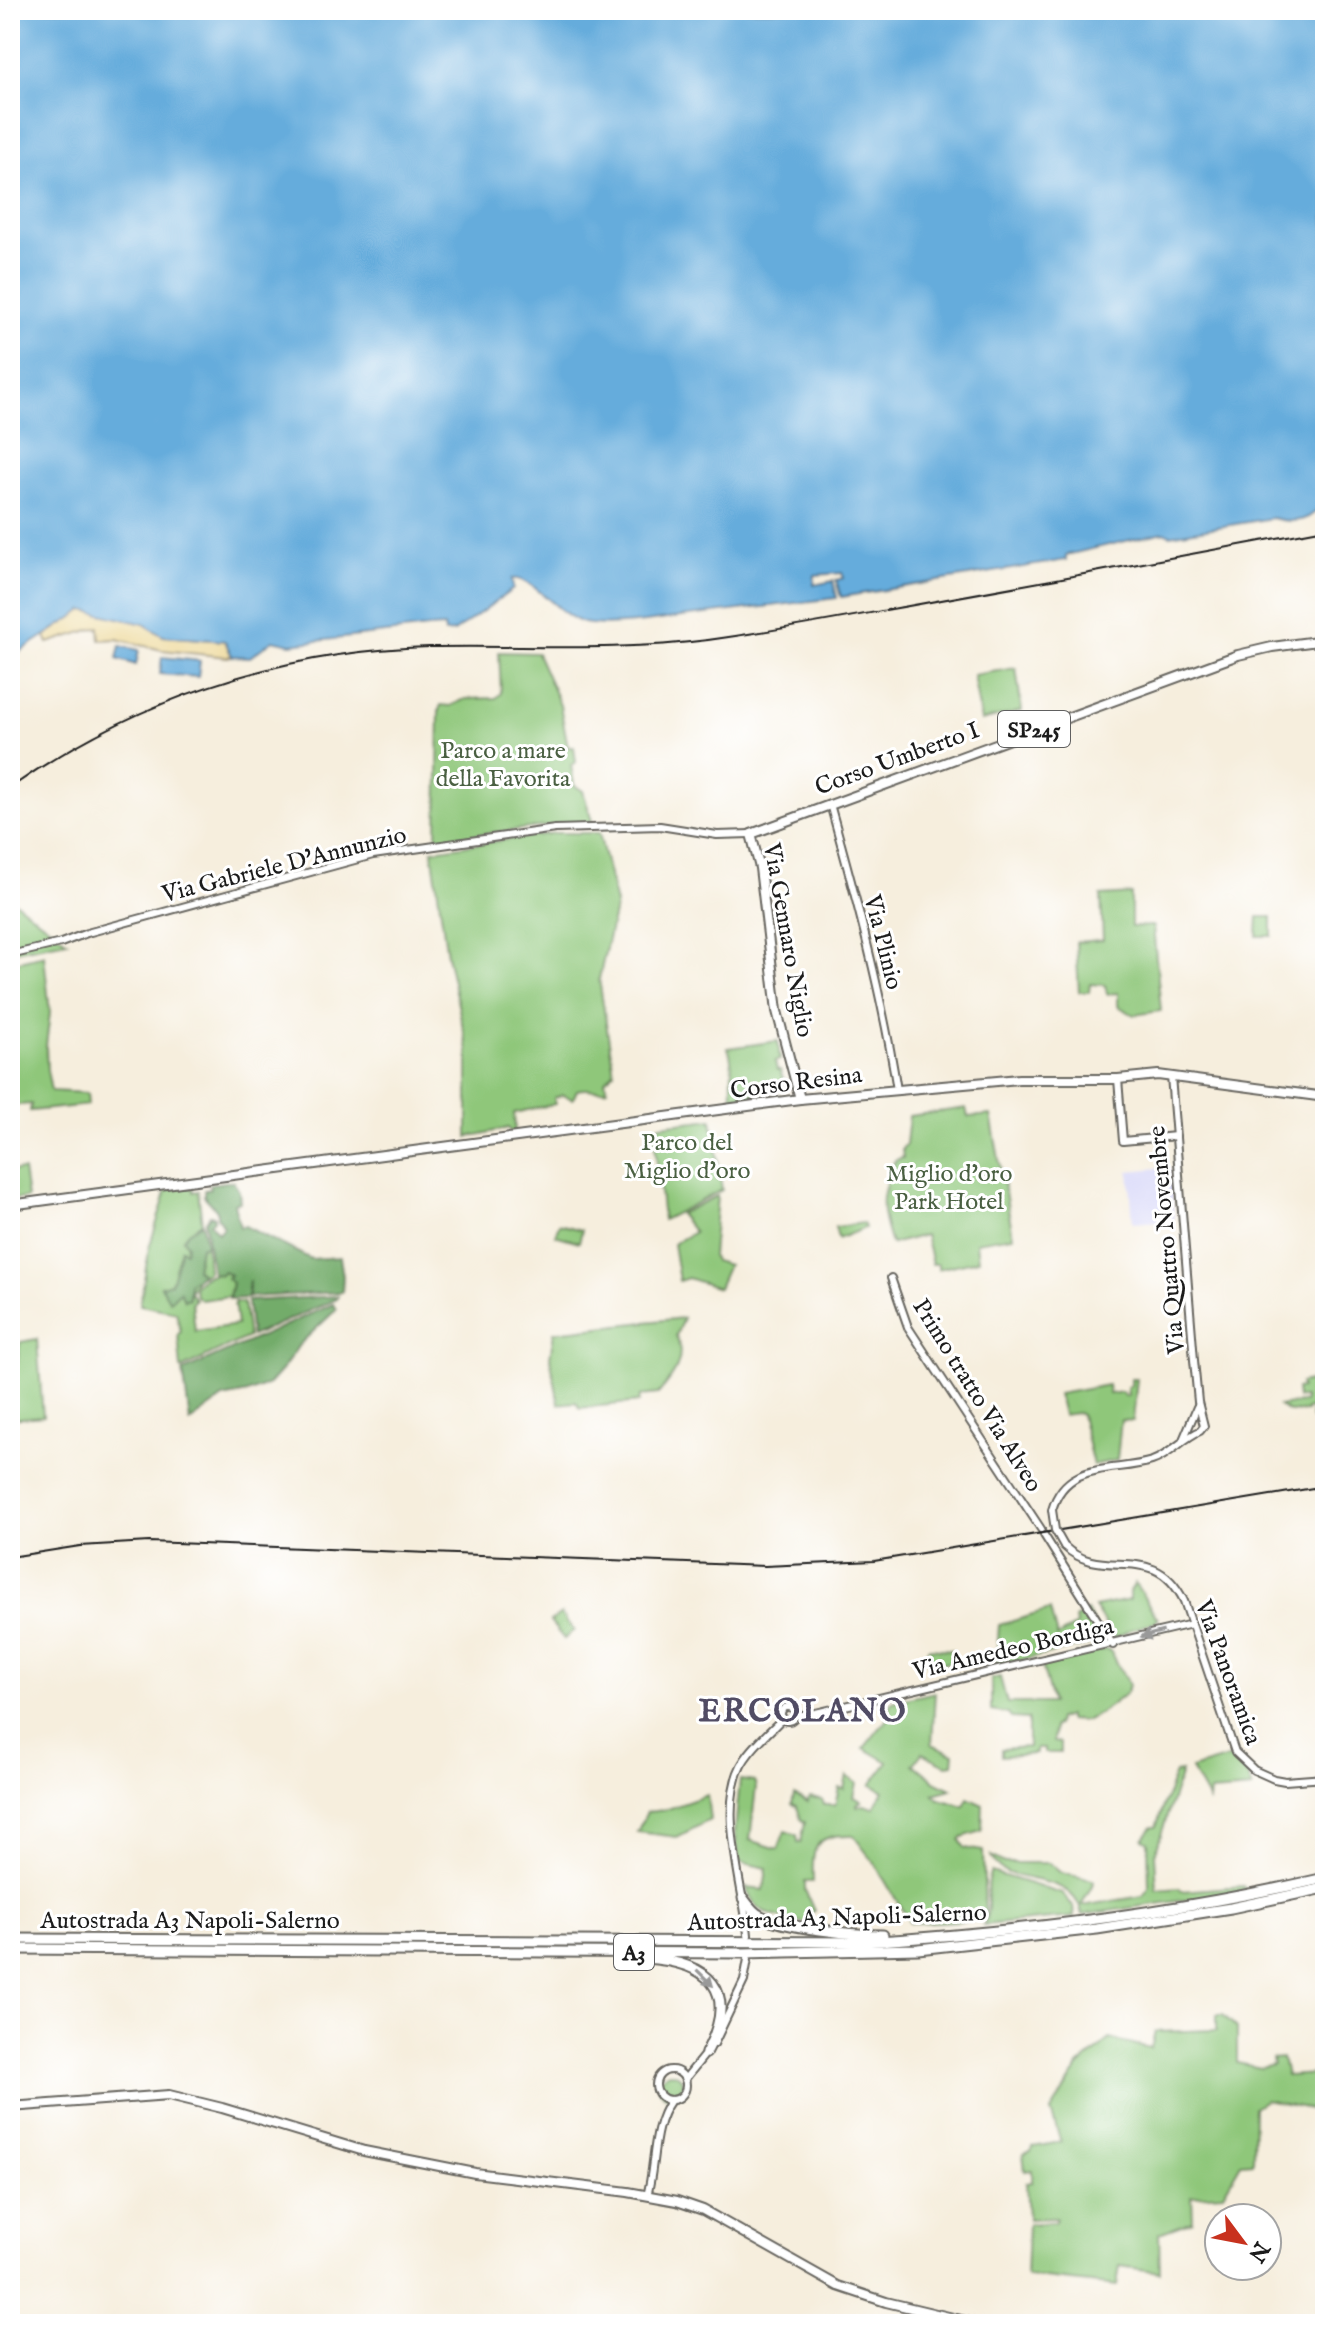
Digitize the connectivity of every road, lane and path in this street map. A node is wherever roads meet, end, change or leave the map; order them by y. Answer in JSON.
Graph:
{"nodes":[{"id":1,"x":1325,"y":640,"type":"edge"},
{"id":2,"x":830,"y":804,"type":"junction"},
{"id":3,"x":751,"y":834,"type":"junction"},
{"id":4,"x":10,"y":955,"type":"edge"},
{"id":5,"x":1171,"y":1076,"type":"junction"},
{"id":6,"x":1118,"y":1079,"type":"junction"},
{"id":7,"x":897,"y":1090,"type":"junction"},
{"id":8,"x":1325,"y":1097,"type":"edge"},
{"id":9,"x":800,"y":1099,"type":"junction"},
{"id":10,"x":1176,"y":1136,"type":"junction"},
{"id":11,"x":10,"y":1205,"type":"edge"},
{"id":12,"x":891,"y":1278,"type":"dead end"},
{"id":13,"x":1198,"y":1402,"type":"junction"},
{"id":14,"x":1193,"y":1418,"type":"junction"},
{"id":15,"x":1202,"y":1420,"type":"junction"},
{"id":16,"x":1189,"y":1427,"type":"junction"},
{"id":17,"x":1197,"y":1432,"type":"junction"},
{"id":18,"x":1181,"y":1443,"type":"junction"},
{"id":19,"x":1192,"y":1624,"type":"junction"},
{"id":20,"x":1113,"y":1645,"type":"junction"},
{"id":21,"x":795,"y":1715,"type":"junction"},
{"id":22,"x":783,"y":1718,"type":"junction"},
{"id":23,"x":1325,"y":1778,"type":"edge"},
{"id":24,"x":1325,"y":1878,"type":"edge"},
{"id":25,"x":1325,"y":1888,"type":"edge"},
{"id":26,"x":1271,"y":1895,"type":"junction"},
{"id":27,"x":743,"y":1898,"type":"junction"},
{"id":28,"x":1252,"y":1899,"type":"junction"},
{"id":29,"x":748,"y":1935,"type":"dead end"},
{"id":30,"x":970,"y":1935,"type":"junction"},
{"id":31,"x":10,"y":1939,"type":"edge"},
{"id":32,"x":10,"y":1949,"type":"edge"},
{"id":33,"x":577,"y":1952,"type":"junction"},
{"id":34,"x":748,"y":1959,"type":"dead end"},
{"id":35,"x":702,"y":2056,"type":"junction"},
{"id":36,"x":677,"y":2071,"type":"junction"},
{"id":37,"x":685,"y":2079,"type":"junction"},
{"id":38,"x":662,"y":2097,"type":"junction"},
{"id":39,"x":671,"y":2100,"type":"junction"},
{"id":40,"x":10,"y":2107,"type":"edge"},
{"id":41,"x":665,"y":2108,"type":"junction"},
{"id":42,"x":647,"y":2196,"type":"junction"},
{"id":43,"x":978,"y":2324,"type":"edge"}],
"edges":[{"from":1,"to":2,"type":"main road","name":"Corso Umberto I","number":"SP245"},
{"from":2,"to":3,"type":"main road","name":"Corso Umberto I","number":"SP245"},
{"from":2,"to":7,"type":"street","name":"Via Plinio"},
{"from":3,"to":4,"type":"street","name":"Via Gabriele D'Annunzio","number":"SP245"},
{"from":3,"to":9,"type":"main road","name":"Via Gennaro Niglio"},
{"from":5,"to":6,"type":"main road","name":"Corso Resina"},
{"from":5,"to":8,"type":"main road","name":"Corso Resina"},
{"from":5,"to":10,"type":"street","name":"Via Quattro Novembre"},
{"from":6,"to":7,"type":"main road","name":"Corso Resina"},
{"from":6,"to":10,"type":"street"},
{"from":7,"to":9,"type":"main road","name":"Corso Resina"},
{"from":9,"to":11,"type":"main road","name":"Corso Resina"},
{"from":10,"to":13,"type":"street","name":"Via Quattro Novembre"},
{"from":12,"to":20,"type":"street","name":"Primo tratto Via Alveo"},
{"from":13,"to":14,"type":"street","name":"Via Quattro Novembre"},
{"from":13,"to":15,"type":"street","name":"Via Quattro Novembre"},
{"from":14,"to":15,"type":"street"},
{"from":14,"to":16,"type":"street","name":"Via Quattro Novembre"},
{"from":15,"to":17,"type":"street"},
{"from":16,"to":17,"type":"street"},
{"from":16,"to":18,"type":"street"},
{"from":17,"to":18,"type":"street","name":"Via Panoramica"},
{"from":18,"to":19,"type":"street","name":"Via Panoramica","bridge":true},
{"from":19,"to":20,"type":"street","name":"Via Amedeo Bordiga","one_way":true},
{"from":19,"to":23,"type":"street","name":"Via Panoramica"},
{"from":20,"to":21,"type":"street","name":"Via Amedeo Bordiga"},
{"from":21,"to":22,"type":"street"},
{"from":21,"to":22,"type":"street"},
{"from":22,"to":27,"type":"street"},
{"from":24,"to":26,"type":"highway","name":"Autostrada A3 Napoli-Salerno","number":"A3"},
{"from":25,"to":26,"type":"highway","name":"Autostrada A3 Napoli-Salerno","number":"A3"},
{"from":26,"to":28,"type":"highway","name":"Autostrada A3 Napoli-Salerno","number":"A3"},
{"from":27,"to":29,"type":"street"},
{"from":27,"to":30,"type":"highway"},
{"from":28,"to":30,"type":"highway","name":"Autostrada A3 Napoli-Salerno","number":"A3"},
{"from":28,"to":33,"type":"highway","name":"Autostrada A3 Napoli-Salerno","number":"A3"},
{"from":30,"to":31,"type":"highway","name":"Autostrada A3 Napoli-Salerno","number":"A3"},
{"from":32,"to":33,"type":"highway","name":"Autostrada A3 Napoli-Salerno","number":"A3"},
{"from":33,"to":35,"type":"highway","one_way":true},
{"from":34,"to":35,"type":"street"},
{"from":35,"to":36,"type":"street"},
{"from":35,"to":37,"type":"street"},
{"from":36,"to":37,"type":"street"},
{"from":36,"to":38,"type":"street"},
{"from":37,"to":39,"type":"street"},
{"from":38,"to":39,"type":"street"},
{"from":38,"to":41,"type":"street"},
{"from":39,"to":41,"type":"street"},
{"from":40,"to":42,"type":"main road"},
{"from":41,"to":42,"type":"street"},
{"from":42,"to":43,"type":"main road"}]}
